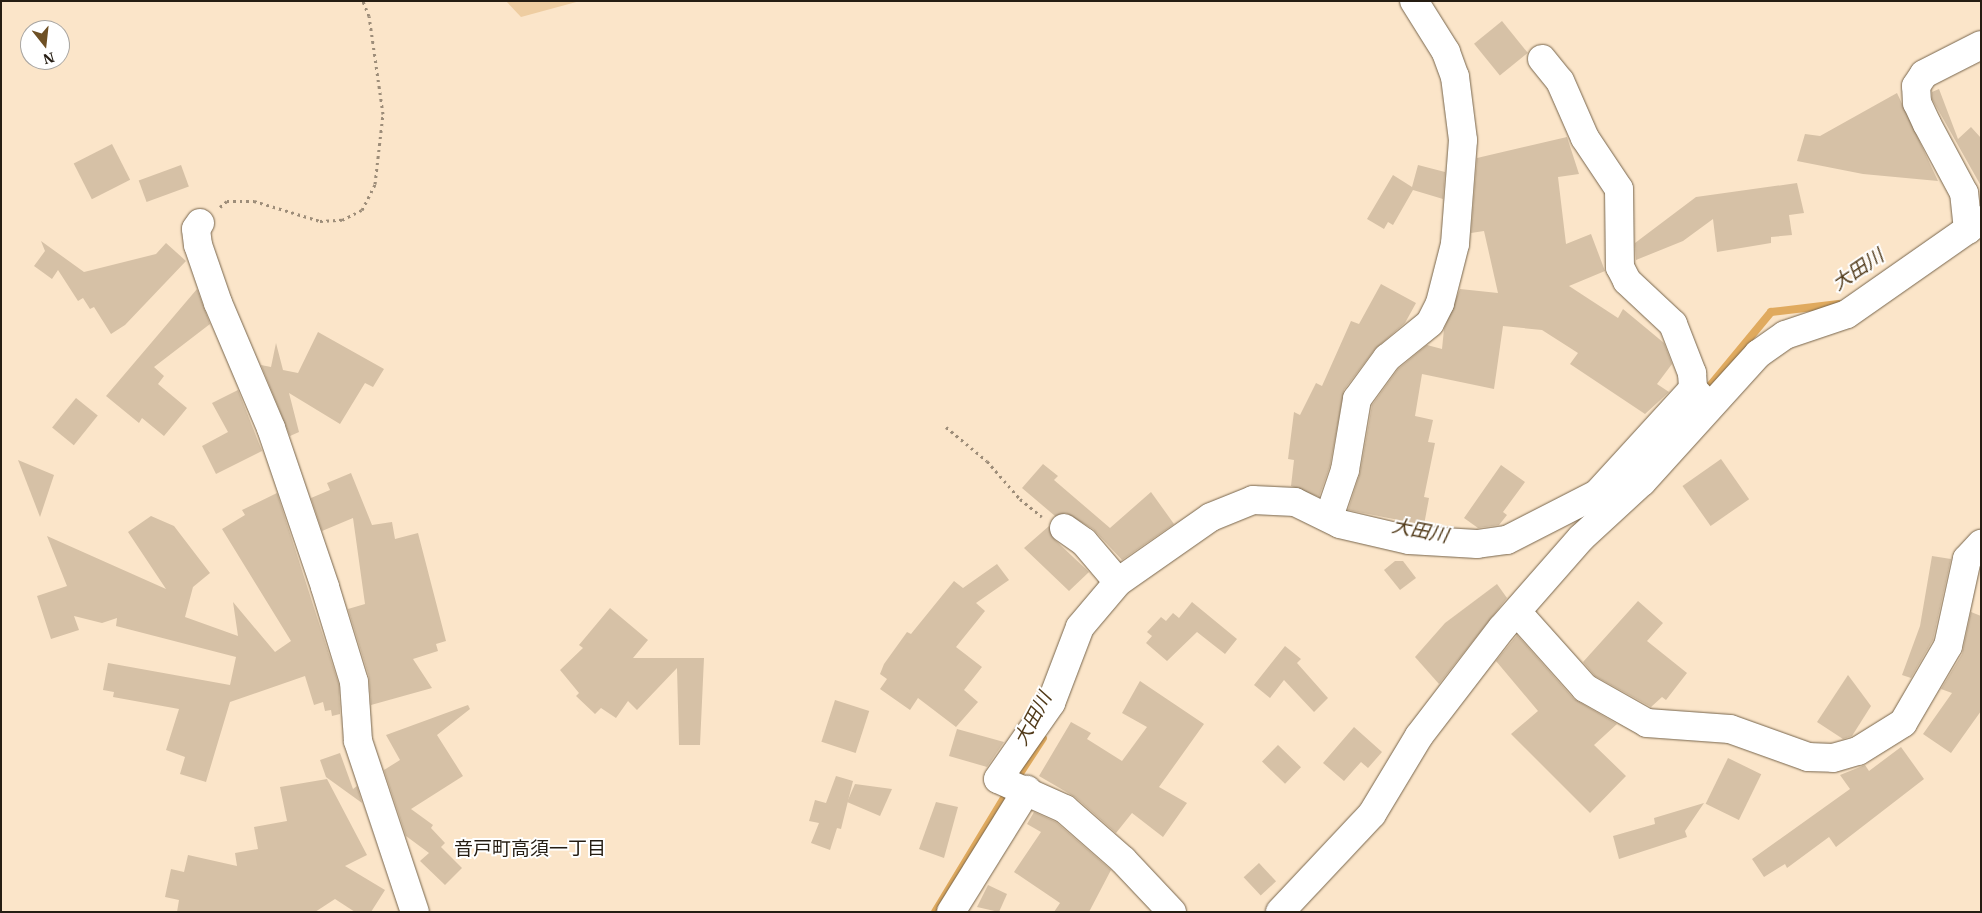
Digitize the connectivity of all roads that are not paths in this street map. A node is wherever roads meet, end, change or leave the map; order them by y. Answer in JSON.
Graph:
{"nodes":[{"id":1,"x":1414,"y":1,"type":"edge"},
{"id":2,"x":1981,"y":45,"type":"edge"},
{"id":3,"x":1542,"y":59,"type":"dead end"},
{"id":4,"x":200,"y":222,"type":"road end"},
{"id":5,"x":1974,"y":225,"type":"edge"},
{"id":6,"x":1701,"y":398,"type":"junction"},
{"id":7,"x":1329,"y":517,"type":"junction"},
{"id":8,"x":1064,"y":528,"type":"road end"},
{"id":9,"x":1981,"y":544,"type":"edge"},
{"id":10,"x":1118,"y":582,"type":"junction"},
{"id":11,"x":1518,"y":614,"type":"junction"},
{"id":12,"x":1027,"y":790,"type":"junction"},
{"id":13,"x":415,"y":912,"type":"edge"},
{"id":14,"x":951,"y":912,"type":"edge"},
{"id":15,"x":1172,"y":912,"type":"edge"},
{"id":16,"x":1280,"y":912,"type":"edge"}],
"edges":[{"from":1,"to":7,"type":"street"},
{"from":2,"to":5,"type":"street"},
{"from":3,"to":6,"type":"street"},
{"from":4,"to":13,"type":"street"},
{"from":5,"to":6,"type":"street"},
{"from":6,"to":7,"type":"street"},
{"from":6,"to":11,"type":"street"},
{"from":7,"to":10,"type":"street"},
{"from":8,"to":10,"type":"street"},
{"from":9,"to":11,"type":"street"},
{"from":10,"to":12,"type":"street"},
{"from":11,"to":16,"type":"street"},
{"from":12,"to":14,"type":"street"},
{"from":12,"to":15,"type":"street"}]}
